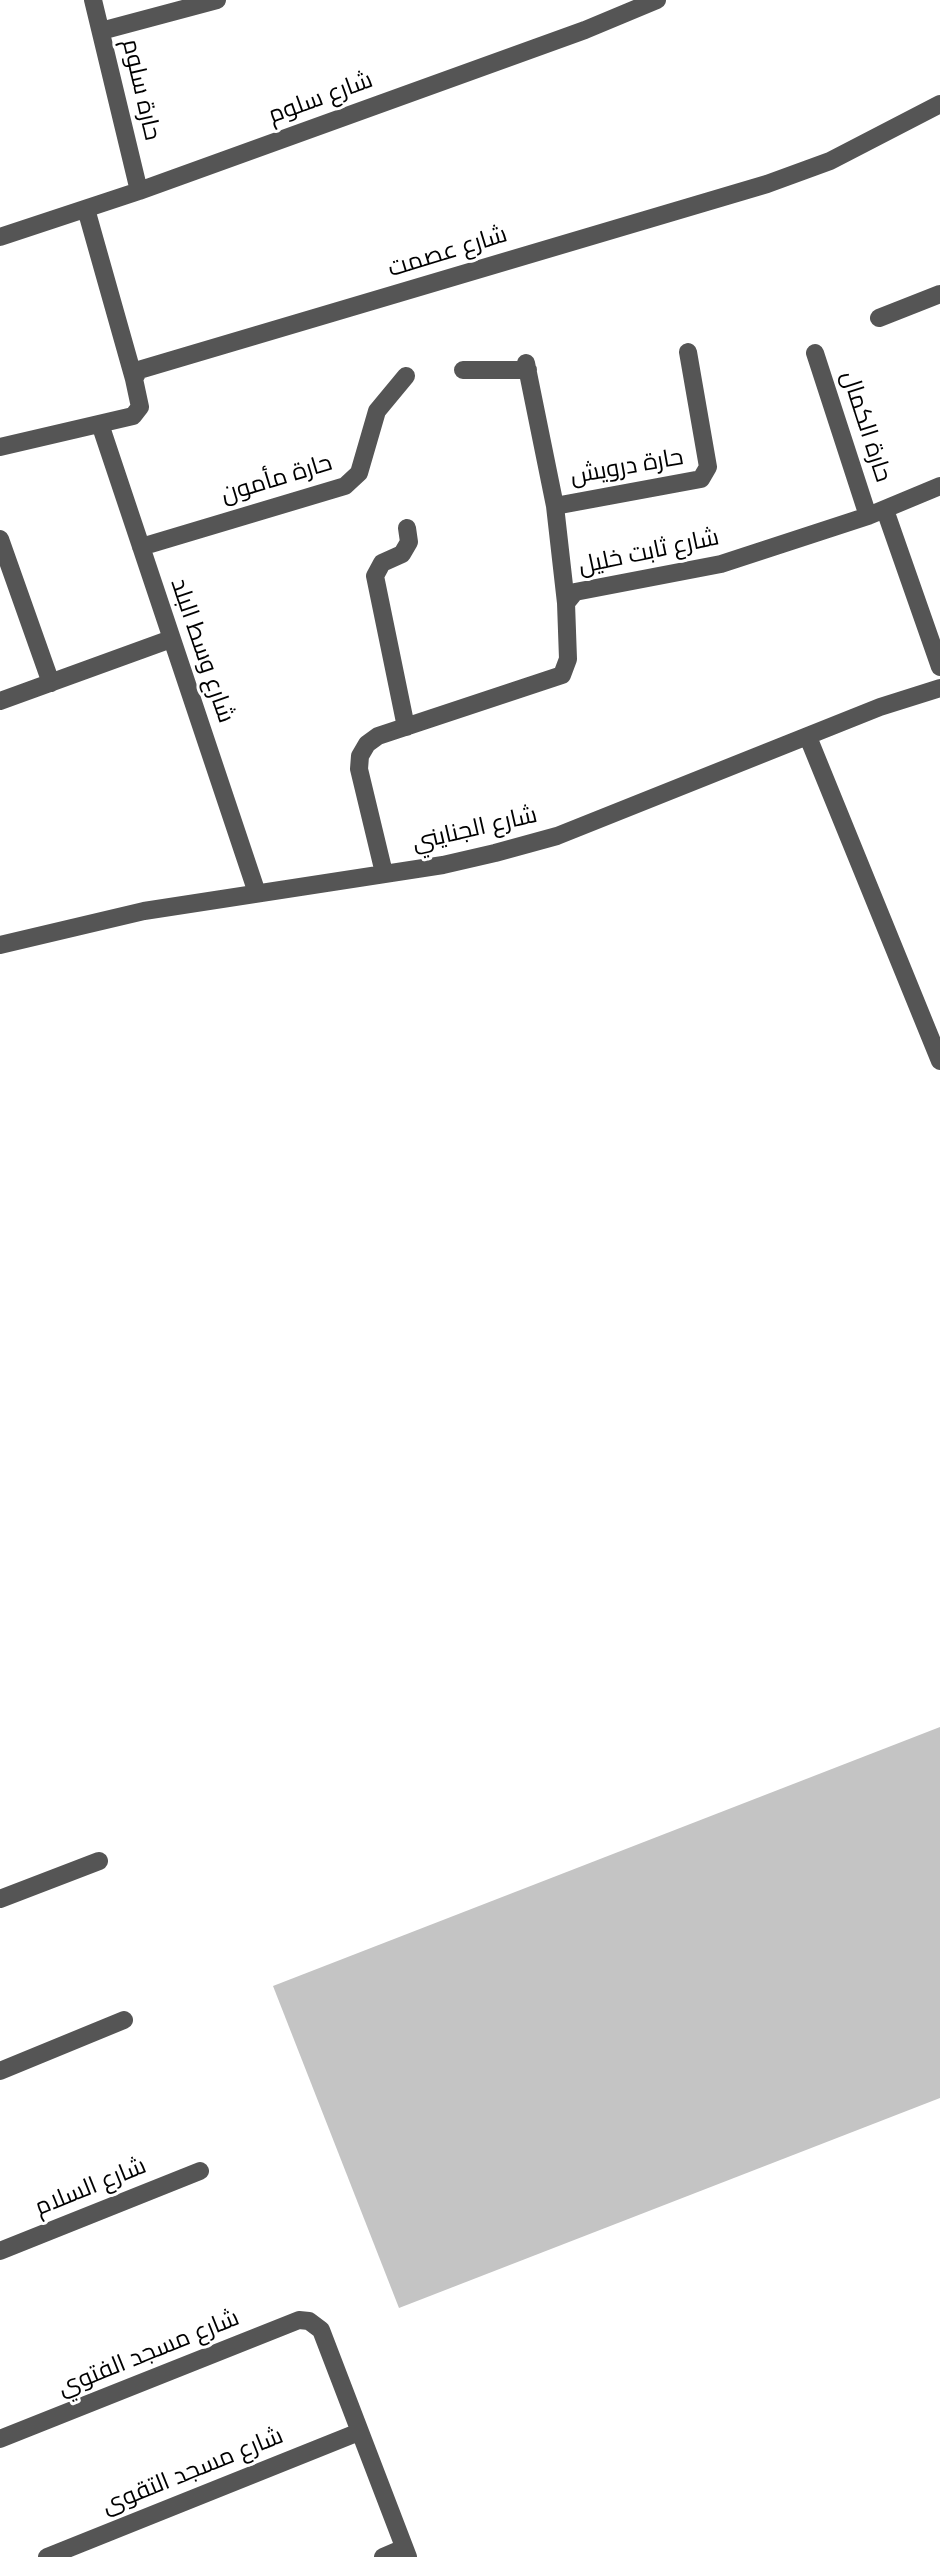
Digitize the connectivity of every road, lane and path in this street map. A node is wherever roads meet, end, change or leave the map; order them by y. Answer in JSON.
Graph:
{"nodes":[{"id":1,"x":93,"y":0,"type":"edge"},
{"id":2,"x":217,"y":0,"type":"edge"},
{"id":3,"x":657,"y":0,"type":"edge"},
{"id":4,"x":101,"y":31,"type":"junction"},
{"id":5,"x":940,"y":104,"type":"edge"},
{"id":6,"x":139,"y":191,"type":"junction"},
{"id":7,"x":86,"y":209,"type":"junction"},
{"id":8,"x":0,"y":237,"type":"edge"},
{"id":9,"x":940,"y":293,"type":"edge"},
{"id":10,"x":879,"y":318,"type":"dead end"},
{"id":11,"x":688,"y":352,"type":"dead end"},
{"id":12,"x":815,"y":353,"type":"dead end"},
{"id":13,"x":463,"y":370,"type":"dead end"},
{"id":14,"x":406,"y":376,"type":"dead end"},
{"id":15,"x":134,"y":379,"type":"junction"},
{"id":16,"x":100,"y":424,"type":"junction"},
{"id":17,"x":0,"y":447,"type":"edge"},
{"id":18,"x":940,"y":486,"type":"edge"},
{"id":19,"x":555,"y":506,"type":"junction"},
{"id":20,"x":877,"y":513,"type":"junction"},
{"id":21,"x":407,"y":528,"type":"dead end"},
{"id":22,"x":0,"y":539,"type":"edge"},
{"id":23,"x":141,"y":547,"type":"junction"},
{"id":24,"x":566,"y":603,"type":"junction"},
{"id":25,"x":172,"y":639,"type":"junction"},
{"id":26,"x":940,"y":667,"type":"edge"},
{"id":27,"x":51,"y":682,"type":"junction"},
{"id":28,"x":940,"y":688,"type":"edge"},
{"id":29,"x":0,"y":701,"type":"edge"},
{"id":30,"x":406,"y":727,"type":"junction"},
{"id":31,"x":808,"y":737,"type":"junction"},
{"id":32,"x":384,"y":873,"type":"junction"},
{"id":33,"x":257,"y":893,"type":"junction"},
{"id":34,"x":0,"y":945,"type":"edge"},
{"id":35,"x":940,"y":1061,"type":"edge"},
{"id":36,"x":99,"y":1861,"type":"dead end"},
{"id":37,"x":0,"y":1899,"type":"edge"},
{"id":38,"x":124,"y":2020,"type":"dead end"},
{"id":39,"x":0,"y":2071,"type":"edge"},
{"id":40,"x":200,"y":2171,"type":"dead end"},
{"id":41,"x":0,"y":2251,"type":"edge"},
{"id":42,"x":359,"y":2432,"type":"junction"},
{"id":43,"x":0,"y":2439,"type":"edge"},
{"id":44,"x":406,"y":2553,"type":"edge"},
{"id":45,"x":47,"y":2557,"type":"edge"},
{"id":46,"x":383,"y":2557,"type":"edge"}],
"edges":[{"from":1,"to":4,"type":"street","name":"حارة سلوم"},
{"from":2,"to":4,"type":"street"},
{"from":3,"to":6,"type":"street","name":"شارع سلوم"},
{"from":4,"to":6,"type":"street","name":"حارة سلوم"},
{"from":5,"to":15,"type":"street","name":"شارع عصمت"},
{"from":6,"to":7,"type":"street","name":"شارع سلوم"},
{"from":7,"to":8,"type":"street","name":"شارع سلوم"},
{"from":7,"to":15,"type":"street"},
{"from":9,"to":10,"type":"street"},
{"from":11,"to":19,"type":"street","name":"حارة درويش"},
{"from":12,"to":20,"type":"street","name":"حارة الكمال"},
{"from":13,"to":19,"type":"street"},
{"from":14,"to":23,"type":"street","name":"حارة مأمون"},
{"from":15,"to":16,"type":"street"},
{"from":16,"to":17,"type":"street"},
{"from":16,"to":23,"type":"street","name":"شارع وسط البلد"},
{"from":18,"to":20,"type":"street","name":"شارع ثابت خليل"},
{"from":19,"to":24,"type":"street"},
{"from":20,"to":24,"type":"street","name":"شارع ثابت خليل"},
{"from":20,"to":26,"type":"street","name":"حارة الكمال"},
{"from":21,"to":30,"type":"street"},
{"from":22,"to":27,"type":"street"},
{"from":23,"to":25,"type":"street","name":"شارع وسط البلد"},
{"from":24,"to":30,"type":"street","name":"شارع ثابت خليل"},
{"from":25,"to":27,"type":"street"},
{"from":25,"to":33,"type":"street","name":"شارع وسط البلد"},
{"from":27,"to":29,"type":"street"},
{"from":28,"to":31,"type":"street","name":"شارع الجنايني"},
{"from":30,"to":32,"type":"street","name":"شارع ثابت خليل"},
{"from":31,"to":32,"type":"street","name":"شارع الجنايني"},
{"from":31,"to":35,"type":"street"},
{"from":32,"to":33,"type":"street","name":"شارع الجنايني"},
{"from":33,"to":34,"type":"street","name":"شارع الجنايني"},
{"from":36,"to":37,"type":"street"},
{"from":38,"to":39,"type":"street"},
{"from":40,"to":41,"type":"street","name":"شارع السلام"},
{"from":42,"to":43,"type":"street","name":"شارع مسجد الفتوي"},
{"from":42,"to":44,"type":"street"},
{"from":42,"to":45,"type":"street","name":"شارع مسجد التقوى"},
{"from":44,"to":46,"type":"street"}]}
